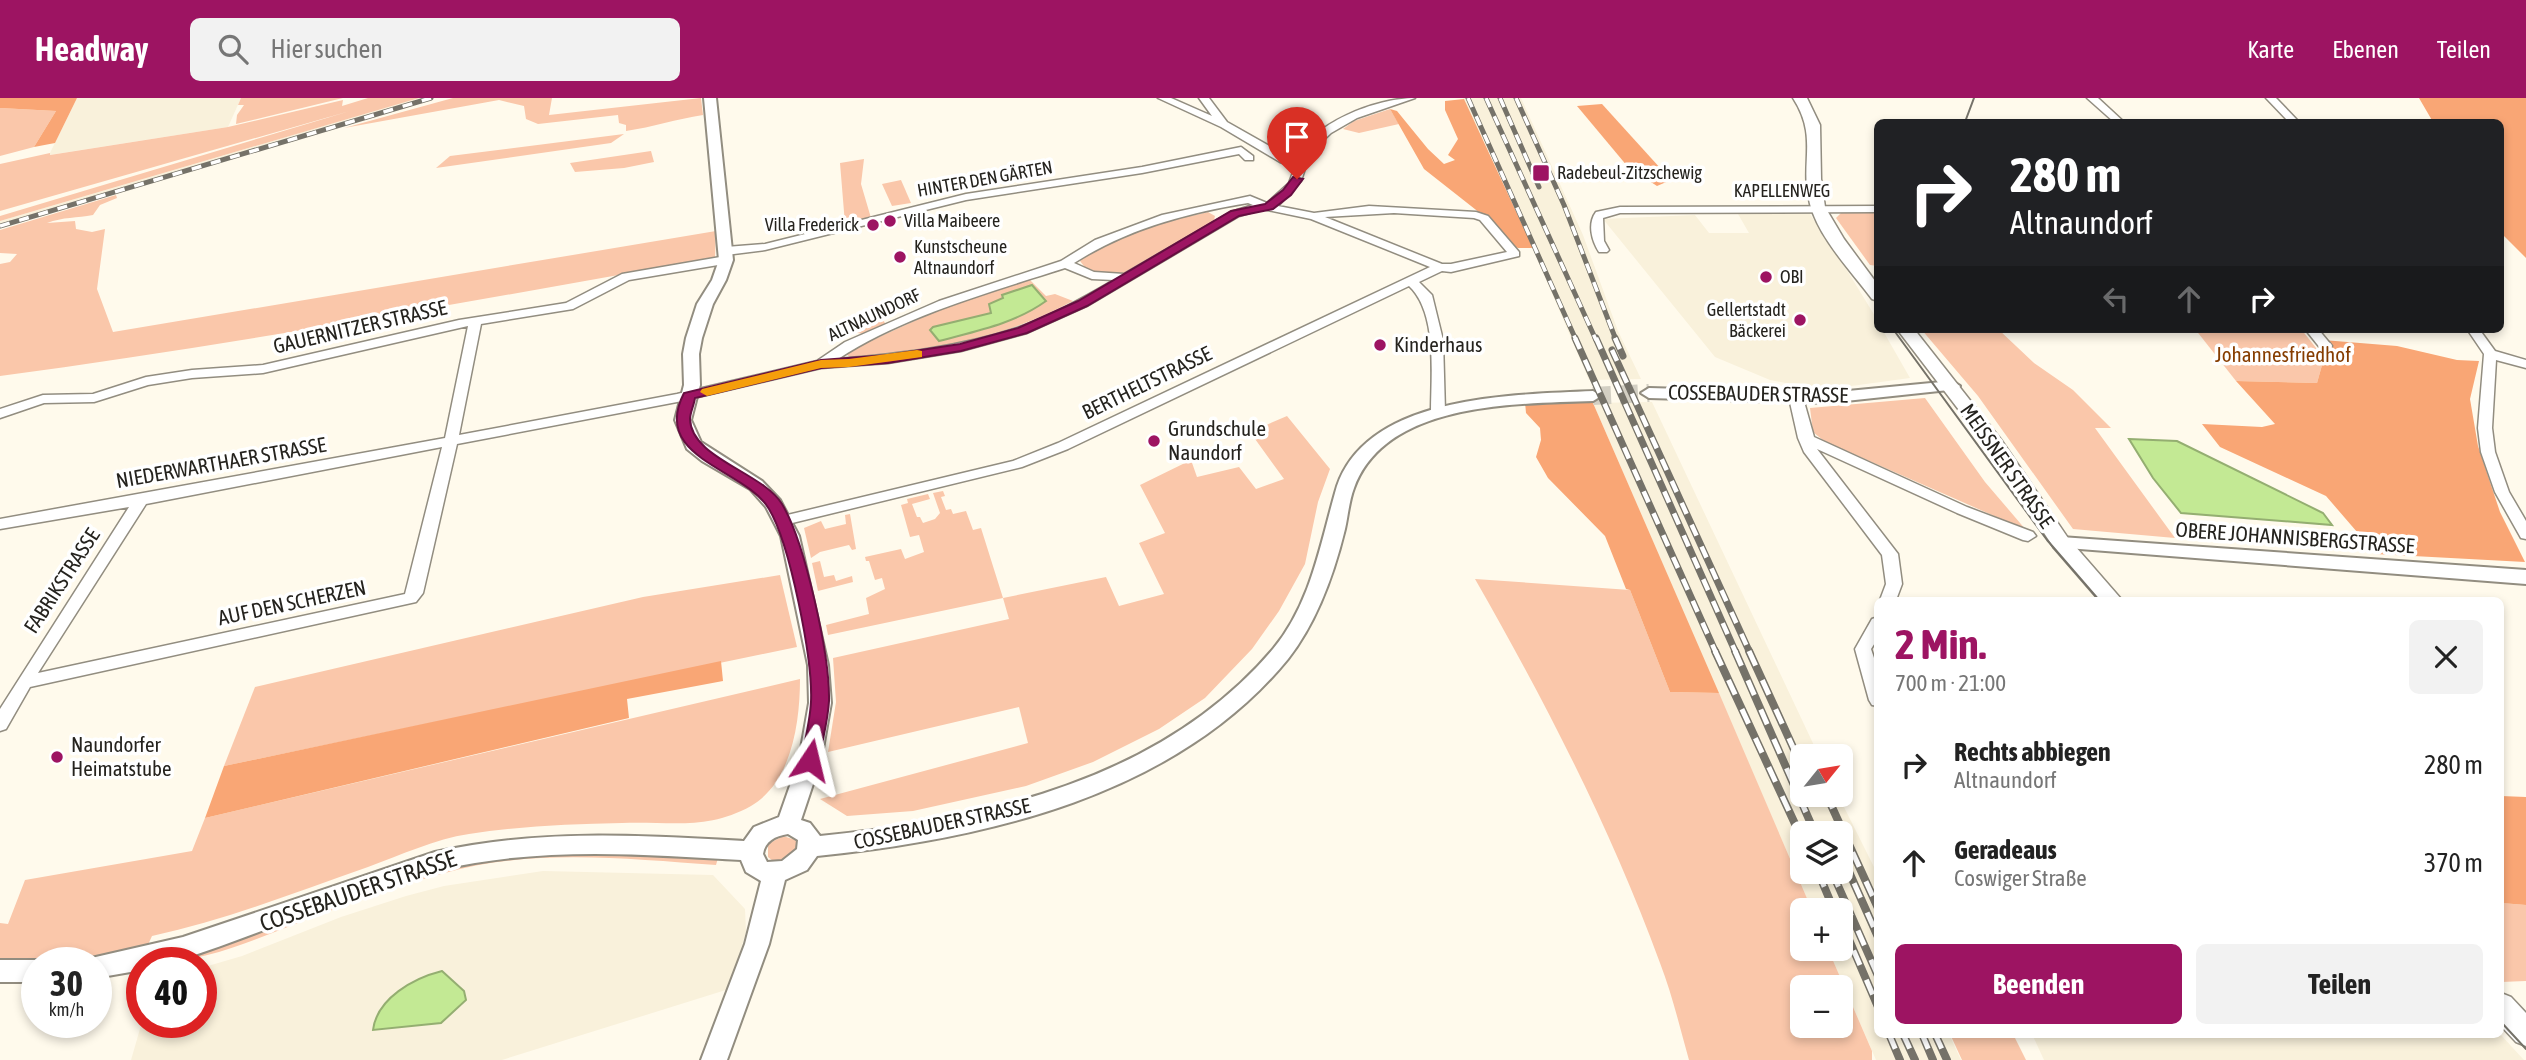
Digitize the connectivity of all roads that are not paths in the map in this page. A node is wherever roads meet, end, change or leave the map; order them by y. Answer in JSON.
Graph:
{"nodes":[{"id":1,"x":710,"y":98,"type":"edge"},
{"id":2,"x":1163,"y":98,"type":"edge"},
{"id":3,"x":1204,"y":98,"type":"edge"},
{"id":4,"x":1410,"y":98,"type":"edge"},
{"id":5,"x":1800,"y":98,"type":"edge"},
{"id":6,"x":2092,"y":98,"type":"edge"},
{"id":7,"x":2270,"y":98,"type":"edge"},
{"id":8,"x":2116,"y":119,"type":"edge"},
{"id":9,"x":2291,"y":119,"type":"edge"},
{"id":10,"x":1225,"y":125,"type":"junction"},
{"id":11,"x":1298,"y":165,"type":"junction"},
{"id":12,"x":1209,"y":206,"type":"junction"},
{"id":13,"x":1266,"y":206,"type":"junction"},
{"id":14,"x":1819,"y":209,"type":"junction"},
{"id":15,"x":1874,"y":209,"type":"edge"},
{"id":16,"x":1314,"y":216,"type":"junction"},
{"id":17,"x":1227,"y":219,"type":"junction"},
{"id":18,"x":1603,"y":250,"type":"dead end"},
{"id":19,"x":726,"y":256,"type":"junction"},
{"id":20,"x":1065,"y":264,"type":"junction"},
{"id":21,"x":1440,"y":267,"type":"junction"},
{"id":22,"x":1092,"y":275,"type":"junction"},
{"id":23,"x":1127,"y":276,"type":"junction"},
{"id":24,"x":1411,"y":281,"type":"junction"},
{"id":25,"x":1874,"y":290,"type":"edge"},
{"id":26,"x":1102,"y":291,"type":"junction"},
{"id":27,"x":475,"y":321,"type":"junction"},
{"id":28,"x":1908,"y":333,"type":"edge"},
{"id":29,"x":2315,"y":333,"type":"edge"},
{"id":30,"x":2476,"y":333,"type":"edge"},
{"id":31,"x":2326,"y":346,"type":"dead end"},
{"id":32,"x":2490,"y":355,"type":"junction"},
{"id":33,"x":821,"y":364,"type":"junction"},
{"id":34,"x":2526,"y":364,"type":"edge"},
{"id":35,"x":1952,"y":386,"type":"junction"},
{"id":36,"x":1648,"y":393,"type":"tunnel mouth"},
{"id":37,"x":689,"y":396,"type":"junction"},
{"id":38,"x":1593,"y":396,"type":"tunnel mouth"},
{"id":39,"x":1796,"y":398,"type":"junction"},
{"id":40,"x":1438,"y":412,"type":"junction"},
{"id":41,"x":0,"y":414,"type":"edge"},
{"id":42,"x":1805,"y":438,"type":"junction"},
{"id":43,"x":450,"y":442,"type":"junction"},
{"id":44,"x":141,"y":500,"type":"junction"},
{"id":45,"x":784,"y":520,"type":"junction"},
{"id":46,"x":0,"y":524,"type":"edge"},
{"id":47,"x":2526,"y":534,"type":"edge"},
{"id":48,"x":2028,"y":536,"type":"dead end"},
{"id":49,"x":2061,"y":543,"type":"junction"},
{"id":50,"x":2526,"y":578,"type":"edge"},
{"id":51,"x":1889,"y":597,"type":"edge"},
{"id":52,"x":2108,"y":597,"type":"edge"},
{"id":53,"x":1874,"y":630,"type":"edge"},
{"id":54,"x":24,"y":682,"type":"junction"},
{"id":55,"x":1874,"y":686,"type":"edge"},
{"id":56,"x":0,"y":724,"type":"edge"},
{"id":57,"x":788,"y":825,"type":"junction"},
{"id":58,"x":810,"y":847,"type":"junction"},
{"id":59,"x":751,"y":851,"type":"junction"},
{"id":60,"x":775,"y":873,"type":"junction"},
{"id":61,"x":112,"y":964,"type":"edge"},
{"id":62,"x":0,"y":971,"type":"edge"},
{"id":63,"x":21,"y":971,"type":"edge"},
{"id":64,"x":2504,"y":1009,"type":"edge"},
{"id":65,"x":2526,"y":1033,"type":"edge"},
{"id":66,"x":714,"y":1060,"type":"edge"}],
"edges":[{"from":1,"to":19,"type":"street"},
{"from":2,"to":10,"type":"street"},
{"from":3,"to":10,"type":"street"},
{"from":4,"to":11,"type":"street"},
{"from":5,"to":14,"type":"main road"},
{"from":6,"to":8,"type":"street"},
{"from":7,"to":9,"type":"street"},
{"from":10,"to":11,"type":"street"},
{"from":10,"to":19,"type":"street","name":"HINTER DEN GÄRTEN"},
{"from":11,"to":13,"type":"street"},
{"from":12,"to":13,"type":"street","name":"ALTNAUNDORF"},
{"from":12,"to":17,"type":"street"},
{"from":12,"to":20,"type":"street","name":"ALTNAUNDORF"},
{"from":13,"to":16,"type":"street"},
{"from":13,"to":17,"type":"street","name":"ALTNAUNDORF"},
{"from":14,"to":15,"type":"street","name":"KAPELLENWEG"},
{"from":14,"to":18,"type":"street","name":"KAPELLENWEG"},
{"from":14,"to":25,"type":"main road"},
{"from":16,"to":21,"type":"street"},
{"from":16,"to":21,"type":"street","name":"BERTHELTSTRASSE"},
{"from":17,"to":23,"type":"street","name":"ALTNAUNDORF"},
{"from":19,"to":27,"type":"street","name":"GAUERNITZER STRASSE"},
{"from":19,"to":37,"type":"street"},
{"from":20,"to":22,"type":"street"},
{"from":20,"to":33,"type":"street","name":"ALTNAUNDORF"},
{"from":21,"to":24,"type":"street","name":"BERTHELTSTRASSE"},
{"from":22,"to":23,"type":"street"},
{"from":22,"to":26,"type":"street"},
{"from":23,"to":26,"type":"street","name":"ALTNAUNDORF"},
{"from":24,"to":40,"type":"street"},
{"from":24,"to":45,"type":"street","name":"BERTHELTSTRASSE"},
{"from":26,"to":33,"type":"street","name":"ALTNAUNDORF"},
{"from":27,"to":41,"type":"street","name":"GAUERNITZER STRASSE"},
{"from":27,"to":43,"type":"street"},
{"from":28,"to":35,"type":"main road","name":"MEISSNER STRASSE"},
{"from":29,"to":31,"type":"street"},
{"from":30,"to":32,"type":"street"},
{"from":32,"to":34,"type":"street"},
{"from":32,"to":47,"type":"street"},
{"from":33,"to":37,"type":"street","name":"ALTNAUNDORF"},
{"from":35,"to":39,"type":"street","name":"COSSEBAUDER STRASSE"},
{"from":35,"to":49,"type":"main road","name":"MEISSNER STRASSE"},
{"from":36,"to":39,"type":"street","name":"COSSEBAUDER STRASSE"},
{"from":37,"to":43,"type":"street","name":"NIEDERWARTHAER STRASSE"},
{"from":37,"to":45,"type":"street"},
{"from":38,"to":40,"type":"street","name":"COSSEBAUDER STRASSE"},
{"from":39,"to":42,"type":"street"},
{"from":40,"to":58,"type":"street","name":"COSSEBAUDER STRASSE"},
{"from":42,"to":48,"type":"street"},
{"from":42,"to":51,"type":"street"},
{"from":43,"to":44,"type":"street","name":"NIEDERWARTHAER STRASSE"},
{"from":43,"to":54,"type":"street","name":"AUF DEN SCHERZEN"},
{"from":44,"to":46,"type":"street","name":"NIEDERWARTHAER STRASSE"},
{"from":44,"to":54,"type":"street","name":"FABRIKSTRASSE"},
{"from":45,"to":57,"type":"street"},
{"from":49,"to":50,"type":"street","name":"OBERE JOHANNISBERGSTRASSE"},
{"from":49,"to":52,"type":"main road","name":"MEISSNER STRASSE"},
{"from":53,"to":55,"type":"street"},
{"from":54,"to":56,"type":"street","name":"FABRIKSTRASSE"},
{"from":57,"to":58,"type":"street"},
{"from":57,"to":59,"type":"street"},
{"from":58,"to":60,"type":"street"},
{"from":59,"to":60,"type":"street"},
{"from":59,"to":61,"type":"street","name":"COSSEBAUDER STRASSE"},
{"from":60,"to":66,"type":"street"},
{"from":62,"to":63,"type":"street"},
{"from":64,"to":65,"type":"main road"}]}
